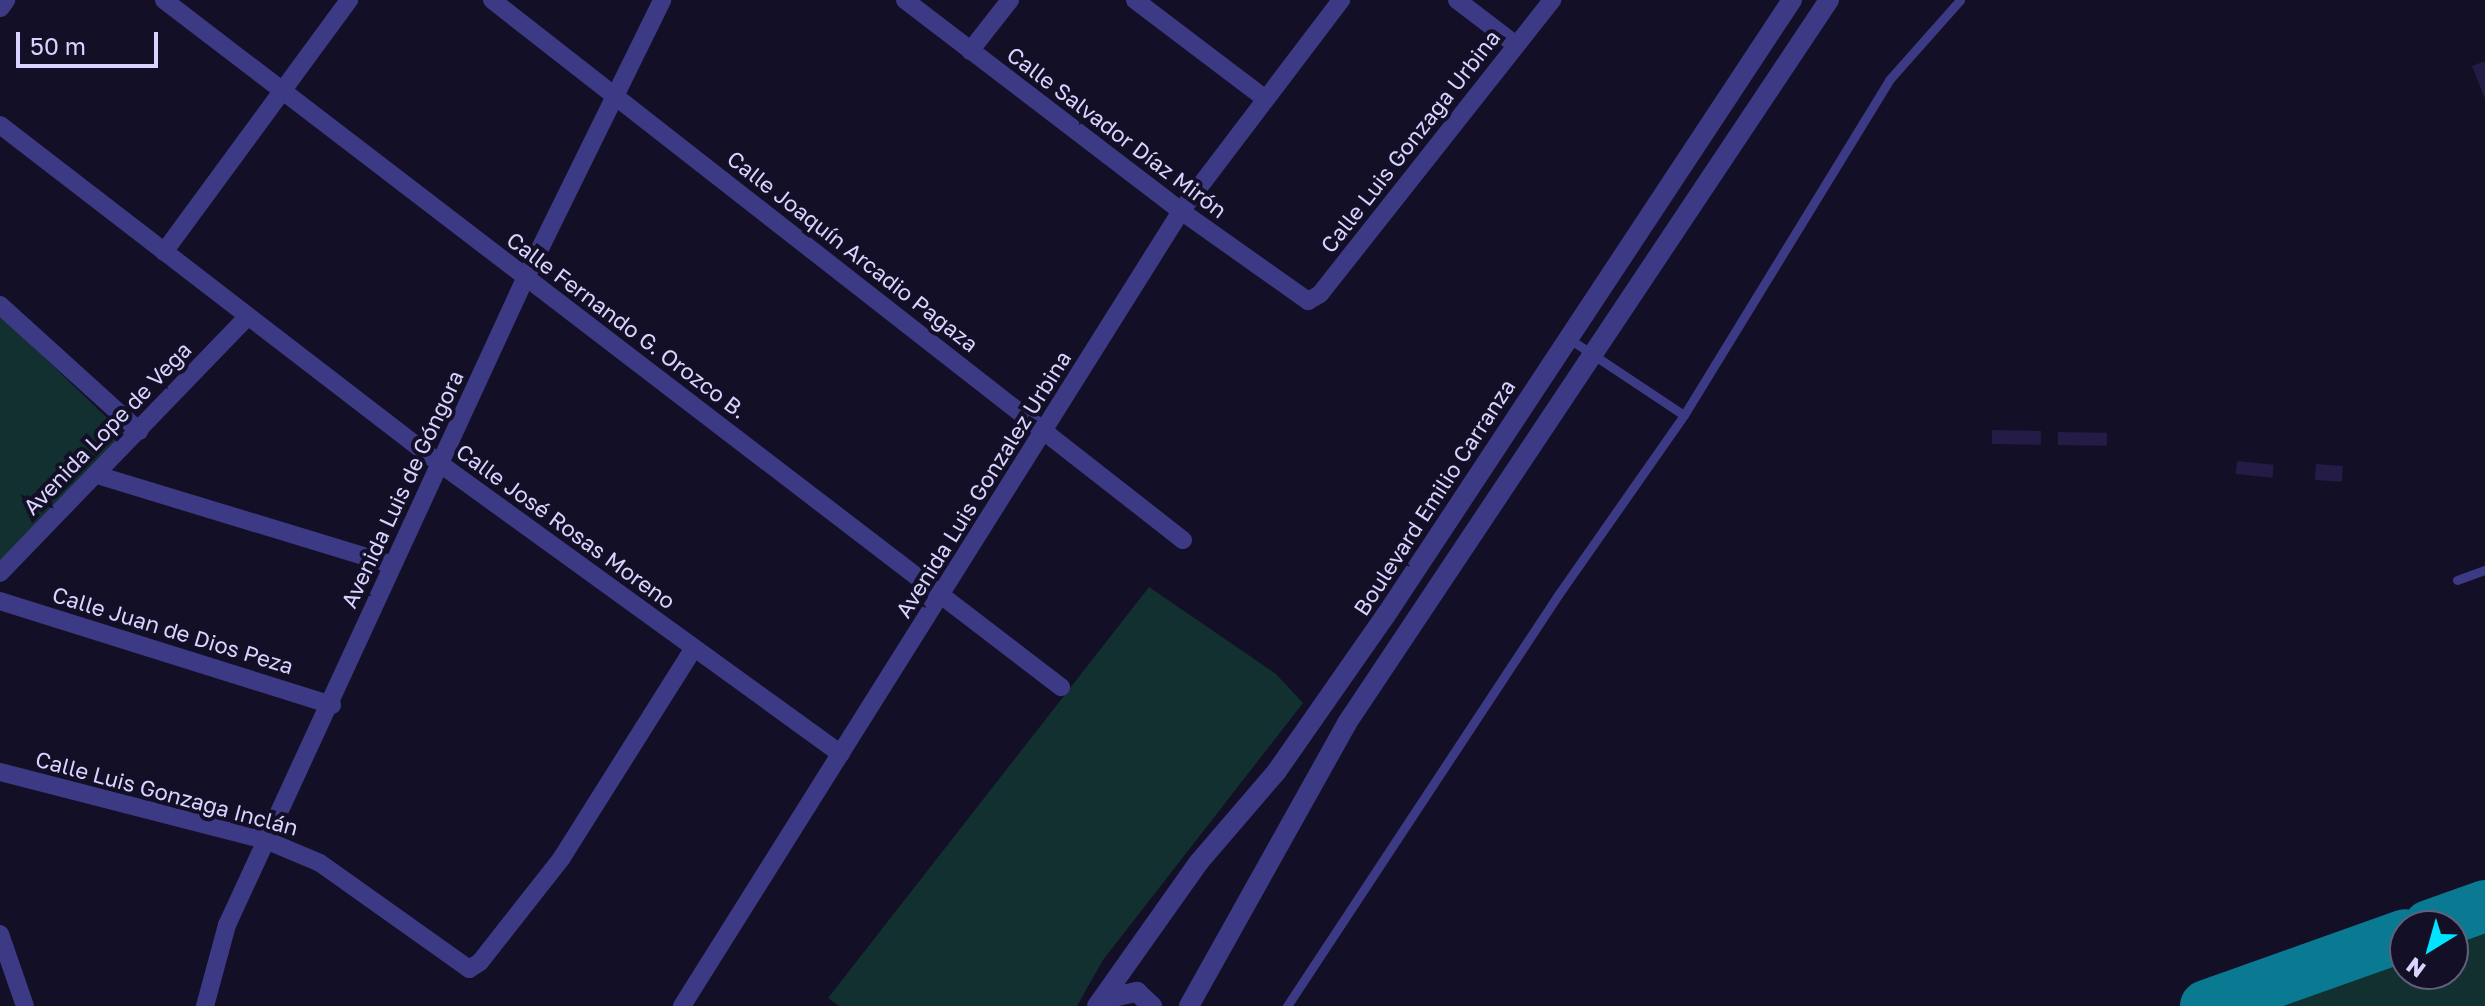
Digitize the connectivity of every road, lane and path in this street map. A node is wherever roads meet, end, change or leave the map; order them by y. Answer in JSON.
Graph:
{"nodes":[{"id":1,"x":5,"y":0,"type":"edge"},
{"id":2,"x":164,"y":0,"type":"edge"},
{"id":3,"x":349,"y":0,"type":"edge"},
{"id":4,"x":492,"y":0,"type":"edge"},
{"id":5,"x":662,"y":0,"type":"edge"},
{"id":6,"x":1010,"y":0,"type":"edge"},
{"id":7,"x":1135,"y":0,"type":"edge"},
{"id":8,"x":1341,"y":0,"type":"edge"},
{"id":9,"x":1457,"y":0,"type":"edge"},
{"id":10,"x":1552,"y":0,"type":"edge"},
{"id":11,"x":1792,"y":0,"type":"edge"},
{"id":12,"x":1829,"y":0,"type":"edge"},
{"id":13,"x":1960,"y":0,"type":"edge"},
{"id":14,"x":912,"y":2,"type":"edge"},
{"id":15,"x":0,"y":7,"type":"edge"},
{"id":16,"x":1516,"y":45,"type":"junction"},
{"id":17,"x":970,"y":51,"type":"junction"},
{"id":18,"x":282,"y":90,"type":"junction"},
{"id":19,"x":617,"y":98,"type":"junction"},
{"id":20,"x":1264,"y":98,"type":"junction"},
{"id":21,"x":0,"y":125,"type":"edge"},
{"id":22,"x":1181,"y":211,"type":"junction"},
{"id":23,"x":164,"y":252,"type":"junction"},
{"id":24,"x":525,"y":279,"type":"junction"},
{"id":25,"x":1301,"y":300,"type":"joint"},
{"id":26,"x":0,"y":305,"type":"edge"},
{"id":27,"x":248,"y":316,"type":"junction"},
{"id":28,"x":1568,"y":338,"type":"junction"},
{"id":29,"x":1589,"y":353,"type":"junction"},
{"id":30,"x":1684,"y":415,"type":"junction"},
{"id":31,"x":1044,"y":430,"type":"junction"},
{"id":32,"x":139,"y":431,"type":"junction"},
{"id":33,"x":439,"y":463,"type":"junction"},
{"id":34,"x":97,"y":475,"type":"junction"},
{"id":35,"x":1183,"y":540,"type":"dead end"},
{"id":36,"x":393,"y":565,"type":"junction"},
{"id":37,"x":2485,"y":570,"type":"edge"},
{"id":38,"x":0,"y":573,"type":"edge"},
{"id":39,"x":2457,"y":580,"type":"dead end"},
{"id":40,"x":944,"y":596,"type":"junction"},
{"id":41,"x":0,"y":601,"type":"edge"},
{"id":42,"x":693,"y":649,"type":"junction"},
{"id":43,"x":1061,"y":687,"type":"dead end"},
{"id":44,"x":332,"y":705,"type":"junction"},
{"id":45,"x":841,"y":754,"type":"junction"},
{"id":46,"x":0,"y":772,"type":"edge"},
{"id":47,"x":268,"y":841,"type":"junction"},
{"id":48,"x":0,"y":934,"type":"edge"},
{"id":49,"x":25,"y":1006,"type":"edge"},
{"id":50,"x":205,"y":1006,"type":"edge"},
{"id":51,"x":682,"y":1006,"type":"edge"},
{"id":52,"x":1097,"y":1006,"type":"edge"},
{"id":53,"x":1105,"y":1006,"type":"edge"},
{"id":54,"x":1152,"y":1006,"type":"edge"},
{"id":55,"x":1189,"y":1006,"type":"edge"},
{"id":56,"x":1287,"y":1006,"type":"edge"}],
"edges":[{"from":1,"to":15,"type":"street"},
{"from":2,"to":18,"type":"street","name":"Calle Fernando G. Orozco B."},
{"from":3,"to":18,"type":"street"},
{"from":4,"to":19,"type":"street","name":"Calle Joaquín Arcadio Pagaza"},
{"from":5,"to":19,"type":"street","name":"Avenida Luis de Góngora"},
{"from":6,"to":17,"type":"street"},
{"from":7,"to":20,"type":"street"},
{"from":8,"to":20,"type":"street","name":"Avenida Luis Gonzalez Urbina"},
{"from":9,"to":16,"type":"street"},
{"from":10,"to":16,"type":"street","name":"Calle Luis Gonzaga Urbina"},
{"from":11,"to":28,"type":"street","name":"Boulevard Emilio Carranza"},
{"from":12,"to":29,"type":"street"},
{"from":13,"to":30,"type":"lane"},
{"from":14,"to":17,"type":"street","name":"Calle Salvador Díaz Mirón"},
{"from":16,"to":25,"type":"street","name":"Calle Luis Gonzaga Urbina"},
{"from":17,"to":22,"type":"street","name":"Calle Salvador Díaz Mirón"},
{"from":18,"to":23,"type":"street"},
{"from":18,"to":24,"type":"street","name":"Calle Fernando G. Orozco B."},
{"from":19,"to":24,"type":"street","name":"Avenida Luis de Góngora"},
{"from":19,"to":31,"type":"street","name":"Calle Joaquín Arcadio Pagaza"},
{"from":20,"to":22,"type":"street","name":"Avenida Luis Gonzalez Urbina"},
{"from":21,"to":23,"type":"street","name":"Calle José Rosas Moreno"},
{"from":22,"to":25,"type":"street","name":"Calle Salvador Díaz Mirón"},
{"from":22,"to":31,"type":"street","name":"Avenida Luis Gonzalez Urbina"},
{"from":23,"to":27,"type":"street","name":"Calle José Rosas Moreno"},
{"from":24,"to":33,"type":"street","name":"Avenida Luis de Góngora"},
{"from":24,"to":40,"type":"street","name":"Calle Fernando G. Orozco B."},
{"from":26,"to":32,"type":"street"},
{"from":27,"to":32,"type":"street","name":"Avenida Lope de Vega"},
{"from":27,"to":33,"type":"street","name":"Calle José Rosas Moreno"},
{"from":28,"to":29,"type":"lane"},
{"from":28,"to":52,"type":"street","name":"Boulevard Emilio Carranza"},
{"from":29,"to":30,"type":"lane"},
{"from":29,"to":55,"type":"street"},
{"from":30,"to":56,"type":"lane"},
{"from":31,"to":35,"type":"street","name":"Calle Joaquín Arcadio Pagaza"},
{"from":31,"to":40,"type":"street","name":"Avenida Luis Gonzalez Urbina"},
{"from":32,"to":34,"type":"street","name":"Avenida Lope de Vega"},
{"from":33,"to":36,"type":"street","name":"Avenida Luis de Góngora"},
{"from":33,"to":42,"type":"street","name":"Calle José Rosas Moreno"},
{"from":34,"to":36,"type":"street"},
{"from":34,"to":38,"type":"street","name":"Avenida Lope de Vega"},
{"from":36,"to":44,"type":"street","name":"Avenida Luis de Góngora"},
{"from":37,"to":39,"type":"lane"},
{"from":40,"to":43,"type":"street","name":"Calle Fernando G. Orozco B."},
{"from":40,"to":45,"type":"street","name":"Avenida Luis Gonzalez Urbina"},
{"from":41,"to":44,"type":"street","name":"Calle Juan de Dios Peza"},
{"from":42,"to":45,"type":"street","name":"Calle José Rosas Moreno"},
{"from":42,"to":47,"type":"street","name":"Calle Luis Gonzaga Inclán"},
{"from":44,"to":47,"type":"street","name":"Avenida Luis de Góngora"},
{"from":45,"to":51,"type":"street","name":"Avenida Luis Gonzalez Urbina"},
{"from":46,"to":47,"type":"street","name":"Calle Luis Gonzaga Inclán"},
{"from":47,"to":50,"type":"street","name":"Avenida Luis de Góngora"},
{"from":48,"to":49,"type":"street"},
{"from":53,"to":54,"type":"street"}]}
